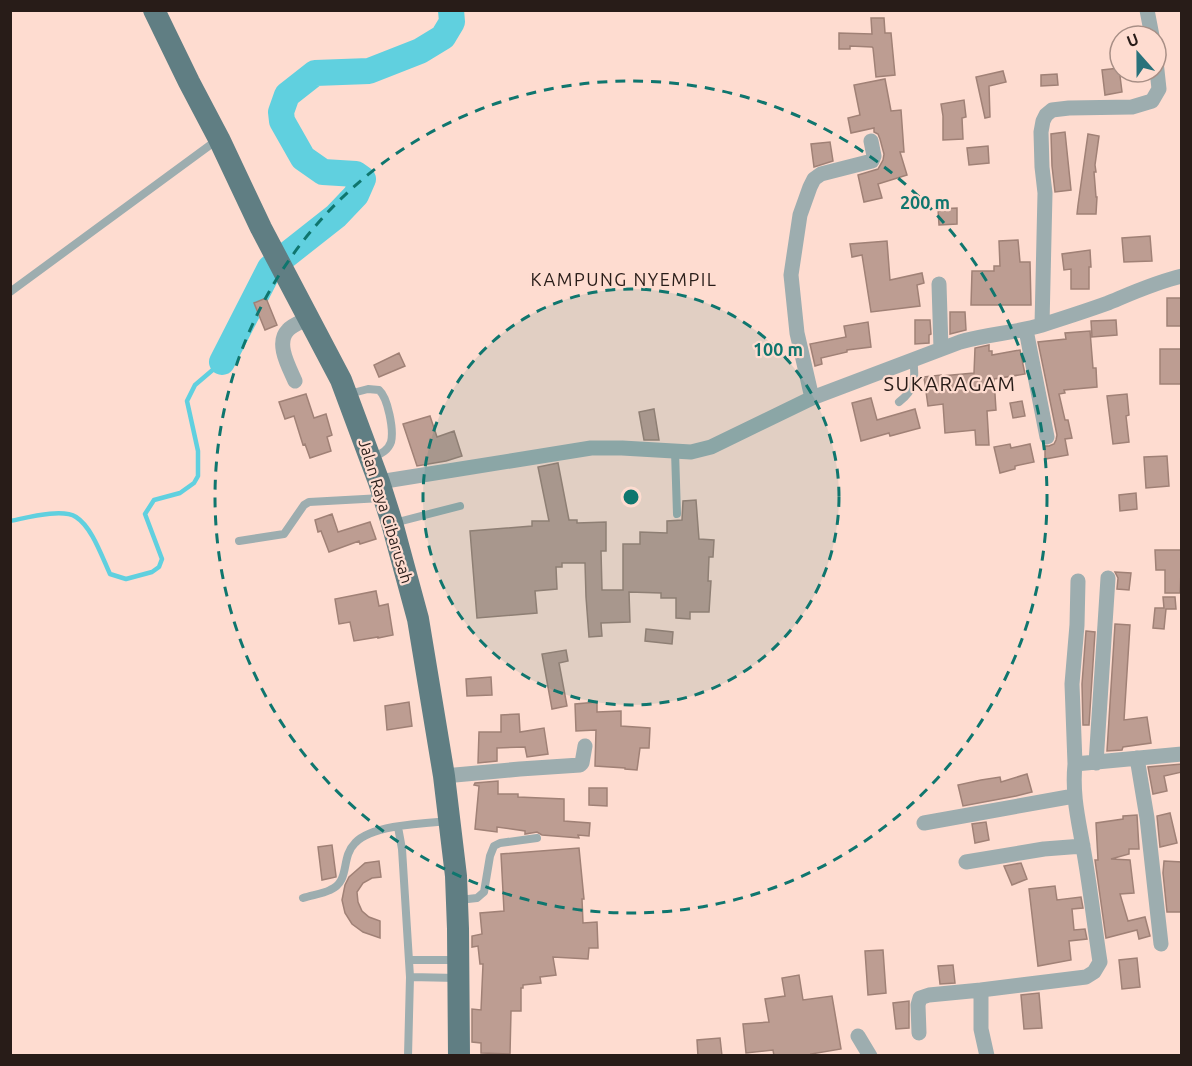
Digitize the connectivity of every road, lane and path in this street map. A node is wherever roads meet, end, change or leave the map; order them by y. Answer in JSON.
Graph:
{"nodes":[{"id":1,"x":154,"y":10,"type":"edge"},
{"id":2,"x":1158,"y":84,"type":"edge"},
{"id":3,"x":219,"y":139,"type":"junction"},
{"id":4,"x":871,"y":141,"type":"dead end"},
{"id":5,"x":1182,"y":276,"type":"edge"},
{"id":6,"x":939,"y":284,"type":"dead end"},
{"id":7,"x":10,"y":292,"type":"edge"},
{"id":8,"x":309,"y":318,"type":"junction"},
{"id":9,"x":1042,"y":325,"type":"junction"},
{"id":10,"x":1026,"y":330,"type":"junction"},
{"id":11,"x":941,"y":349,"type":"junction"},
{"id":12,"x":913,"y":359,"type":"junction"},
{"id":13,"x":295,"y":381,"type":"dead end"},
{"id":14,"x":347,"y":395,"type":"junction"},
{"id":15,"x":812,"y":398,"type":"junction"},
{"id":16,"x":899,"y":402,"type":"dead end"},
{"id":17,"x":1047,"y":437,"type":"dead end"},
{"id":18,"x":675,"y":451,"type":"junction"},
{"id":19,"x":371,"y":459,"type":"junction"},
{"id":20,"x":381,"y":490,"type":"junction"},
{"id":21,"x":460,"y":506,"type":"dead end"},
{"id":22,"x":677,"y":514,"type":"dead end"},
{"id":23,"x":392,"y":523,"type":"junction"},
{"id":24,"x":239,"y":541,"type":"dead end"},
{"id":25,"x":1108,"y":578,"type":"dead end"},
{"id":26,"x":1078,"y":581,"type":"dead end"},
{"id":27,"x":585,"y":746,"type":"dead end"},
{"id":28,"x":1182,"y":754,"type":"edge"},
{"id":29,"x":1137,"y":758,"type":"junction"},
{"id":30,"x":1096,"y":763,"type":"junction"},
{"id":31,"x":1075,"y":764,"type":"junction"},
{"id":32,"x":444,"y":776,"type":"junction"},
{"id":33,"x":1074,"y":796,"type":"junction"},
{"id":34,"x":450,"y":821,"type":"junction"},
{"id":35,"x":924,"y":823,"type":"dead end"},
{"id":36,"x":398,"y":826,"type":"junction"},
{"id":37,"x":537,"y":838,"type":"dead end"},
{"id":38,"x":1083,"y":846,"type":"junction"},
{"id":39,"x":966,"y":862,"type":"dead end"},
{"id":40,"x":303,"y":898,"type":"dead end"},
{"id":41,"x":457,"y":900,"type":"junction"},
{"id":42,"x":1161,"y":944,"type":"dead end"},
{"id":43,"x":409,"y":960,"type":"junction"},
{"id":44,"x":459,"y":969,"type":"junction"},
{"id":45,"x":410,"y":977,"type":"junction"},
{"id":46,"x":981,"y":990,"type":"junction"},
{"id":47,"x":919,"y":1033,"type":"dead end"},
{"id":48,"x":858,"y":1036,"type":"dead end"},
{"id":49,"x":408,"y":1056,"type":"edge"},
{"id":50,"x":459,"y":1056,"type":"edge"},
{"id":51,"x":870,"y":1056,"type":"edge"},
{"id":52,"x":987,"y":1056,"type":"edge"}],
"edges":[{"from":1,"to":3,"type":"main road","name":"Jalan Raya Cibarusah"},
{"from":2,"to":9,"type":"street"},
{"from":3,"to":7,"type":"lane"},
{"from":3,"to":8,"type":"main road","name":"Jalan Raya Cibarusah"},
{"from":4,"to":15,"type":"street"},
{"from":5,"to":9,"type":"street"},
{"from":6,"to":11,"type":"street"},
{"from":8,"to":13,"type":"street"},
{"from":8,"to":14,"type":"main road","name":"Jalan Raya Cibarusah"},
{"from":9,"to":10,"type":"street"},
{"from":10,"to":11,"type":"street"},
{"from":10,"to":17,"type":"street"},
{"from":11,"to":12,"type":"street"},
{"from":12,"to":15,"type":"street"},
{"from":12,"to":16,"type":"lane"},
{"from":14,"to":19,"type":"main road","name":"Jalan Raya Cibarusah"},
{"from":14,"to":19,"type":"lane"},
{"from":15,"to":18,"type":"street"},
{"from":18,"to":20,"type":"street"},
{"from":18,"to":22,"type":"lane"},
{"from":19,"to":20,"type":"main road","name":"Jalan Raya Cibarusah"},
{"from":20,"to":23,"type":"main road","name":"Jalan Raya Cibarusah"},
{"from":20,"to":24,"type":"lane"},
{"from":21,"to":23,"type":"lane"},
{"from":23,"to":32,"type":"main road","name":"Jalan Raya Cibarusah"},
{"from":25,"to":30,"type":"street"},
{"from":26,"to":31,"type":"street"},
{"from":27,"to":32,"type":"street"},
{"from":28,"to":29,"type":"street"},
{"from":29,"to":30,"type":"street"},
{"from":29,"to":42,"type":"street"},
{"from":30,"to":31,"type":"street"},
{"from":31,"to":33,"type":"street"},
{"from":32,"to":34,"type":"main road","name":"Jalan Raya Cibarusah"},
{"from":33,"to":35,"type":"street"},
{"from":33,"to":38,"type":"street"},
{"from":34,"to":36,"type":"lane"},
{"from":34,"to":41,"type":"main road","name":"Jalan Raya Cibarusah"},
{"from":36,"to":40,"type":"lane"},
{"from":36,"to":43,"type":"lane"},
{"from":37,"to":41,"type":"lane"},
{"from":38,"to":39,"type":"street"},
{"from":38,"to":46,"type":"street"},
{"from":41,"to":44,"type":"main road","name":"Jalan Raya Cibarusah"},
{"from":43,"to":44,"type":"lane"},
{"from":43,"to":45,"type":"lane"},
{"from":44,"to":45,"type":"lane"},
{"from":44,"to":50,"type":"main road","name":"Jalan Raya Cibarusah"},
{"from":45,"to":49,"type":"lane"},
{"from":46,"to":47,"type":"street"},
{"from":46,"to":52,"type":"street"},
{"from":48,"to":51,"type":"street"}]}
